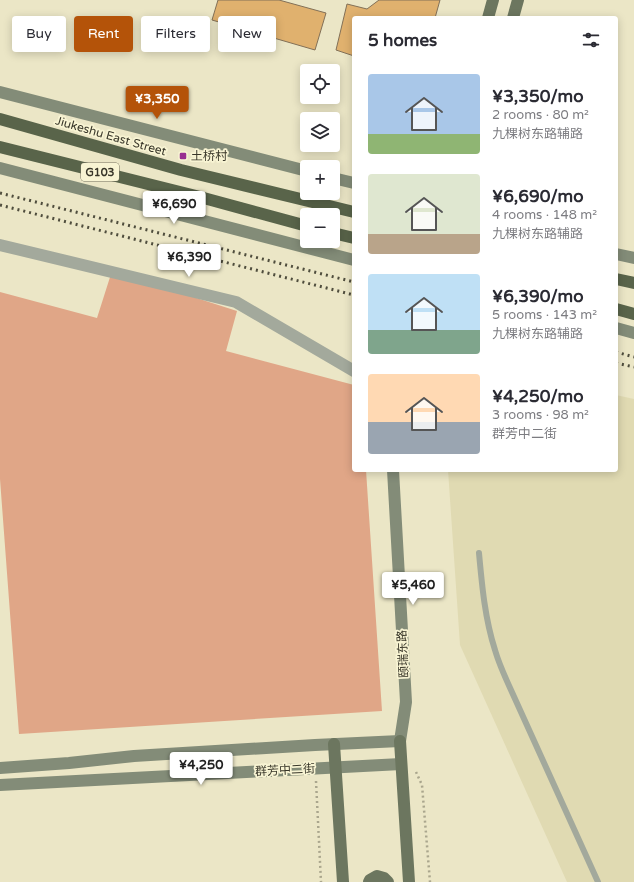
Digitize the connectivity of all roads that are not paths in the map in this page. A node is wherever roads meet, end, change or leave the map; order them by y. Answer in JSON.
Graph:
{"nodes":[{"id":1,"x":493,"y":0,"type":"edge"},
{"id":2,"x":518,"y":0,"type":"edge"},
{"id":3,"x":489,"y":16,"type":"edge"},
{"id":4,"x":514,"y":16,"type":"edge"},
{"id":5,"x":0,"y":92,"type":"edge"},
{"id":6,"x":1,"y":118,"type":"edge"},
{"id":7,"x":0,"y":146,"type":"edge"},
{"id":8,"x":0,"y":168,"type":"edge"},
{"id":9,"x":300,"y":169,"type":"edge"},
{"id":10,"x":340,"y":180,"type":"edge"},
{"id":11,"x":352,"y":183,"type":"edge"},
{"id":12,"x":352,"y":212,"type":"edge"},
{"id":13,"x":300,"y":224,"type":"edge"},
{"id":14,"x":340,"y":235,"type":"edge"},
{"id":15,"x":352,"y":238,"type":"edge"},
{"id":16,"x":0,"y":245,"type":"edge"},
{"id":17,"x":618,"y":254,"type":"edge"},
{"id":18,"x":634,"y":258,"type":"edge"},
{"id":19,"x":352,"y":259,"type":"edge"},
{"id":20,"x":618,"y":279,"type":"edge"},
{"id":21,"x":634,"y":283,"type":"edge"},
{"id":22,"x":618,"y":310,"type":"edge"},
{"id":23,"x":634,"y":314,"type":"edge"},
{"id":24,"x":618,"y":329,"type":"edge"},
{"id":25,"x":634,"y":333,"type":"edge"},
{"id":26,"x":352,"y":370,"type":"edge"},
{"id":27,"x":393,"y":472,"type":"edge"},
{"id":28,"x":479,"y":554,"type":"dead end"},
{"id":29,"x":400,"y":741,"type":"junction"},
{"id":30,"x":334,"y":744,"type":"junction"},
{"id":31,"x":407,"y":765,"type":"junction"},
{"id":32,"x":0,"y":768,"type":"edge"},
{"id":33,"x":335,"y":768,"type":"junction"},
{"id":34,"x":0,"y":785,"type":"edge"},
{"id":35,"x":343,"y":882,"type":"edge"},
{"id":36,"x":370,"y":882,"type":"edge"},
{"id":37,"x":388,"y":882,"type":"edge"},
{"id":38,"x":409,"y":882,"type":"edge"},
{"id":39,"x":598,"y":882,"type":"edge"}],
"edges":[{"from":1,"to":3,"type":"main road"},
{"from":2,"to":4,"type":"main road"},
{"from":5,"to":9,"type":"street"},
{"from":6,"to":12,"type":"highway","name":"Jiukeshu East Street","number":"G103"},
{"from":7,"to":13,"type":"highway","number":"G103"},
{"from":8,"to":19,"type":"street"},
{"from":10,"to":11,"type":"street"},
{"from":14,"to":15,"type":"highway"},
{"from":16,"to":26,"type":"street"},
{"from":17,"to":18,"type":"street"},
{"from":20,"to":21,"type":"highway"},
{"from":22,"to":23,"type":"highway"},
{"from":24,"to":25,"type":"street"},
{"from":27,"to":29,"type":"street","name":"颐瑞东路"},
{"from":28,"to":39,"type":"lane"},
{"from":29,"to":30,"type":"street","name":"群芳中二街"},
{"from":29,"to":31,"type":"main road","name":"颐瑞东路"},
{"from":30,"to":32,"type":"street","name":"群芳中二街"},
{"from":30,"to":33,"type":"main road"},
{"from":31,"to":33,"type":"street","name":"群芳中二街"},
{"from":31,"to":38,"type":"main road","name":"颐瑞东路"},
{"from":33,"to":34,"type":"street","name":"群芳中二街"},
{"from":33,"to":35,"type":"main road"},
{"from":36,"to":37,"type":"main road"}]}
